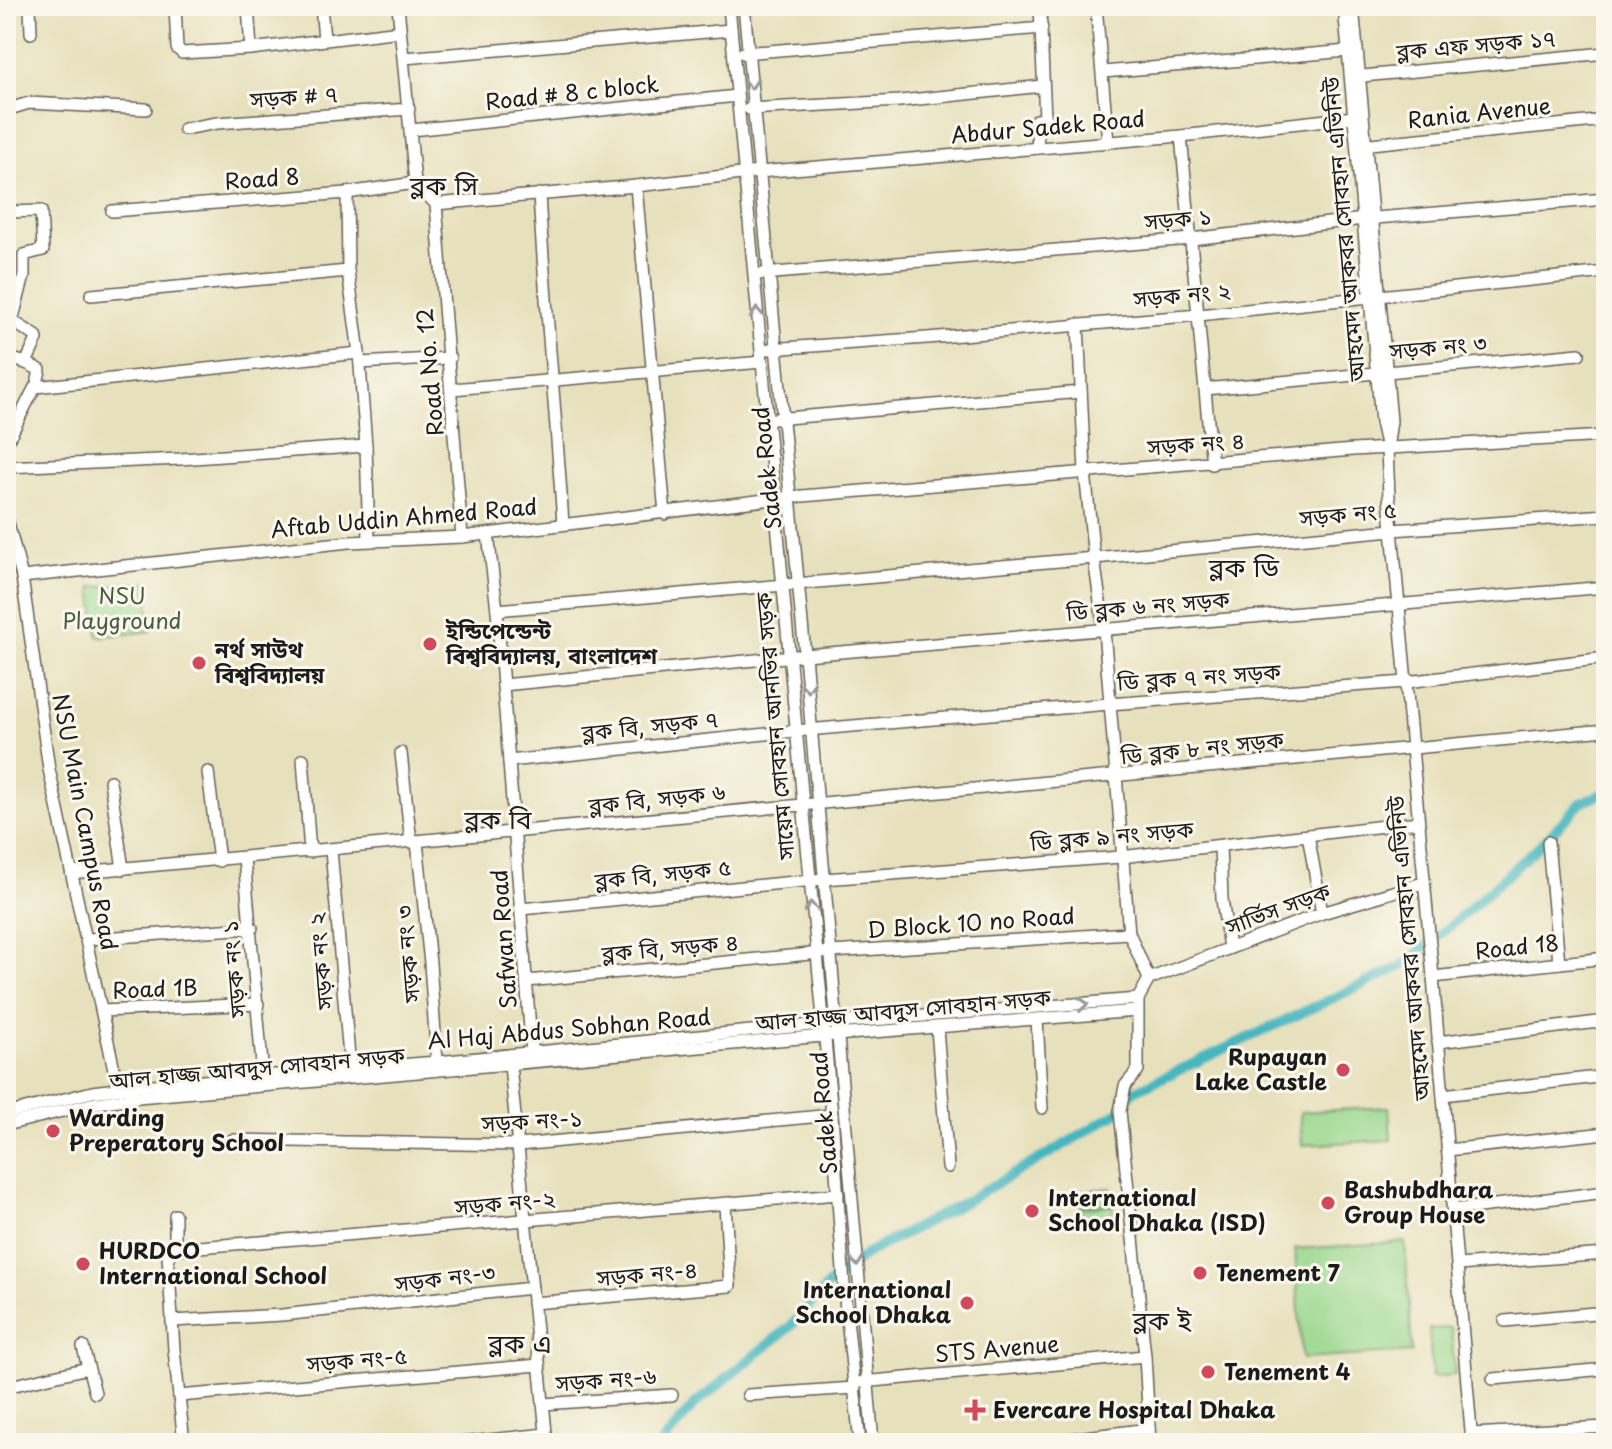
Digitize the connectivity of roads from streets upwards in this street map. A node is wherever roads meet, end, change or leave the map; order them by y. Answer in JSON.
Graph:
{"nodes":[{"id":1,"x":30,"y":6,"type":"edge"},
{"id":2,"x":175,"y":6,"type":"edge"},
{"id":3,"x":248,"y":6,"type":"edge"},
{"id":4,"x":321,"y":6,"type":"edge"},
{"id":5,"x":398,"y":6,"type":"edge"},
{"id":6,"x":729,"y":6,"type":"edge"},
{"id":7,"x":744,"y":6,"type":"edge"},
{"id":8,"x":1040,"y":6,"type":"edge"},
{"id":9,"x":1096,"y":6,"type":"edge"},
{"id":10,"x":1344,"y":6,"type":"edge"},
{"id":11,"x":1353,"y":6,"type":"edge"},
{"id":12,"x":1042,"y":28,"type":"junction"},
{"id":13,"x":731,"y":30,"type":"junction"},
{"id":14,"x":400,"y":31,"type":"junction"},
{"id":15,"x":31,"y":33,"type":"dead end"},
{"id":16,"x":324,"y":39,"type":"junction"},
{"id":17,"x":254,"y":48,"type":"junction"},
{"id":18,"x":1348,"y":51,"type":"junction"},
{"id":19,"x":748,"y":52,"type":"junction"},
{"id":20,"x":733,"y":53,"type":"junction"},
{"id":21,"x":1606,"y":53,"type":"edge"},
{"id":22,"x":404,"y":58,"type":"junction"},
{"id":23,"x":1103,"y":72,"type":"junction"},
{"id":24,"x":1355,"y":76,"type":"junction"},
{"id":25,"x":1043,"y":86,"type":"junction"},
{"id":26,"x":737,"y":96,"type":"junction"},
{"id":27,"x":146,"y":109,"type":"dead end"},
{"id":28,"x":409,"y":109,"type":"junction"},
{"id":29,"x":753,"y":109,"type":"junction"},
{"id":30,"x":6,"y":110,"type":"edge"},
{"id":31,"x":739,"y":110,"type":"junction"},
{"id":32,"x":1354,"y":117,"type":"junction"},
{"id":33,"x":1606,"y":120,"type":"edge"},
{"id":34,"x":184,"y":129,"type":"dead end"},
{"id":35,"x":411,"y":130,"type":"junction"},
{"id":36,"x":1181,"y":136,"type":"junction"},
{"id":37,"x":1108,"y":142,"type":"junction"},
{"id":38,"x":1361,"y":144,"type":"junction"},
{"id":39,"x":1038,"y":148,"type":"junction"},
{"id":40,"x":759,"y":172,"type":"junction"},
{"id":41,"x":744,"y":174,"type":"junction"},
{"id":42,"x":415,"y":183,"type":"junction"},
{"id":43,"x":636,"y":186,"type":"junction"},
{"id":44,"x":347,"y":193,"type":"junction"},
{"id":45,"x":539,"y":194,"type":"junction"},
{"id":46,"x":1606,"y":199,"type":"edge"},
{"id":47,"x":436,"y":204,"type":"junction"},
{"id":48,"x":112,"y":211,"type":"dead end"},
{"id":49,"x":6,"y":212,"type":"edge"},
{"id":50,"x":1368,"y":219,"type":"junction"},
{"id":51,"x":1191,"y":239,"type":"junction"},
{"id":52,"x":348,"y":271,"type":"junction"},
{"id":53,"x":1606,"y":272,"type":"edge"},
{"id":54,"x":768,"y":273,"type":"junction"},
{"id":55,"x":754,"y":274,"type":"junction"},
{"id":56,"x":91,"y":295,"type":"dead end"},
{"id":57,"x":1375,"y":295,"type":"junction"},
{"id":58,"x":1199,"y":315,"type":"junction"},
{"id":59,"x":1078,"y":324,"type":"junction"},
{"id":60,"x":760,"y":349,"type":"junction"},
{"id":61,"x":775,"y":349,"type":"junction"},
{"id":62,"x":1579,"y":354,"type":"dead end"},
{"id":63,"x":6,"y":357,"type":"edge"},
{"id":64,"x":359,"y":358,"type":"junction"},
{"id":65,"x":450,"y":358,"type":"junction"},
{"id":66,"x":762,"y":362,"type":"junction"},
{"id":67,"x":26,"y":363,"type":"junction"},
{"id":68,"x":654,"y":371,"type":"junction"},
{"id":69,"x":1382,"y":372,"type":"junction"},
{"id":70,"x":554,"y":379,"type":"junction"},
{"id":71,"x":37,"y":383,"type":"junction"},
{"id":72,"x":452,"y":389,"type":"junction"},
{"id":73,"x":1205,"y":389,"type":"junction"},
{"id":74,"x":1081,"y":392,"type":"junction"},
{"id":75,"x":767,"y":419,"type":"junction"},
{"id":76,"x":782,"y":419,"type":"junction"},
{"id":77,"x":1606,"y":436,"type":"edge"},
{"id":78,"x":6,"y":444,"type":"edge"},
{"id":79,"x":366,"y":446,"type":"junction"},
{"id":80,"x":1387,"y":449,"type":"junction"},
{"id":81,"x":1212,"y":464,"type":"junction"},
{"id":82,"x":6,"y":467,"type":"edge"},
{"id":83,"x":1085,"y":472,"type":"junction"},
{"id":84,"x":790,"y":497,"type":"junction"},
{"id":85,"x":774,"y":499,"type":"junction"},
{"id":86,"x":665,"y":514,"type":"junction"},
{"id":87,"x":6,"y":515,"type":"edge"},
{"id":88,"x":1606,"y":515,"type":"edge"},
{"id":89,"x":563,"y":524,"type":"junction"},
{"id":90,"x":1392,"y":530,"type":"junction"},
{"id":91,"x":488,"y":534,"type":"junction"},
{"id":92,"x":462,"y":537,"type":"junction"},
{"id":93,"x":369,"y":540,"type":"junction"},
{"id":94,"x":1094,"y":558,"type":"junction"},
{"id":95,"x":22,"y":577,"type":"junction"},
{"id":96,"x":798,"y":584,"type":"junction"},
{"id":97,"x":782,"y":585,"type":"junction"},
{"id":98,"x":1606,"y":587,"type":"edge"},
{"id":99,"x":1398,"y":604,"type":"junction"},
{"id":100,"x":497,"y":610,"type":"junction"},
{"id":101,"x":1104,"y":630,"type":"junction"},
{"id":102,"x":805,"y":655,"type":"junction"},
{"id":103,"x":789,"y":657,"type":"junction"},
{"id":104,"x":1606,"y":658,"type":"edge"},
{"id":105,"x":1406,"y":682,"type":"junction"},
{"id":106,"x":503,"y":685,"type":"junction"},
{"id":107,"x":1109,"y":704,"type":"junction"},
{"id":108,"x":812,"y":730,"type":"junction"},
{"id":109,"x":1606,"y":730,"type":"edge"},
{"id":110,"x":795,"y":731,"type":"junction"},
{"id":111,"x":1412,"y":748,"type":"junction"},
{"id":112,"x":401,"y":753,"type":"dead end"},
{"id":113,"x":303,"y":759,"type":"dead end"},
{"id":114,"x":509,"y":761,"type":"junction"},
{"id":115,"x":208,"y":772,"type":"dead end"},
{"id":116,"x":1115,"y":777,"type":"junction"},
{"id":117,"x":110,"y":781,"type":"dead end"},
{"id":118,"x":818,"y":803,"type":"junction"},
{"id":119,"x":802,"y":804,"type":"junction"},
{"id":120,"x":1418,"y":822,"type":"junction"},
{"id":121,"x":516,"y":833,"type":"junction"},
{"id":122,"x":1308,"y":835,"type":"junction"},
{"id":123,"x":414,"y":842,"type":"junction"},
{"id":124,"x":1548,"y":842,"type":"dead end"},
{"id":125,"x":1220,"y":846,"type":"junction"},
{"id":126,"x":331,"y":850,"type":"junction"},
{"id":127,"x":310,"y":852,"type":"junction"},
{"id":128,"x":1121,"y":857,"type":"junction"},
{"id":129,"x":244,"y":858,"type":"junction"},
{"id":130,"x":219,"y":861,"type":"junction"},
{"id":131,"x":123,"y":869,"type":"junction"},
{"id":132,"x":72,"y":873,"type":"junction"},
{"id":133,"x":824,"y":879,"type":"junction"},
{"id":134,"x":809,"y":880,"type":"junction"},
{"id":135,"x":1423,"y":883,"type":"junction"},
{"id":136,"x":521,"y":909,"type":"junction"},
{"id":137,"x":1322,"y":913,"type":"junction"},
{"id":138,"x":252,"y":928,"type":"junction"},
{"id":139,"x":1129,"y":933,"type":"junction"},
{"id":140,"x":87,"y":939,"type":"junction"},
{"id":141,"x":1229,"y":948,"type":"junction"},
{"id":142,"x":831,"y":952,"type":"junction"},
{"id":143,"x":816,"y":955,"type":"junction"},
{"id":144,"x":1606,"y":958,"type":"edge"},
{"id":145,"x":1559,"y":963,"type":"junction"},
{"id":146,"x":1433,"y":977,"type":"junction"},
{"id":147,"x":1149,"y":979,"type":"junction"},
{"id":148,"x":527,"y":981,"type":"junction"},
{"id":149,"x":258,"y":1004,"type":"junction"},
{"id":150,"x":1137,"y":1005,"type":"junction"},
{"id":151,"x":102,"y":1011,"type":"junction"},
{"id":152,"x":1037,"y":1020,"type":"junction"},
{"id":153,"x":1606,"y":1021,"type":"edge"},
{"id":154,"x":937,"y":1028,"type":"junction"},
{"id":155,"x":823,"y":1030,"type":"junction"},
{"id":156,"x":837,"y":1030,"type":"junction"},
{"id":157,"x":1438,"y":1042,"type":"junction"},
{"id":158,"x":532,"y":1054,"type":"junction"},
{"id":159,"x":437,"y":1062,"type":"junction"},
{"id":160,"x":510,"y":1065,"type":"junction"},
{"id":161,"x":350,"y":1068,"type":"junction"},
{"id":162,"x":263,"y":1076,"type":"junction"},
{"id":163,"x":1606,"y":1076,"type":"edge"},
{"id":164,"x":118,"y":1088,"type":"junction"},
{"id":165,"x":1443,"y":1095,"type":"junction"},
{"id":166,"x":1042,"y":1108,"type":"dead end"},
{"id":167,"x":6,"y":1114,"type":"edge"},
{"id":168,"x":832,"y":1115,"type":"junction"},
{"id":169,"x":6,"y":1125,"type":"edge"},
{"id":170,"x":1606,"y":1133,"type":"edge"},
{"id":171,"x":232,"y":1140,"type":"dead end"},
{"id":172,"x":519,"y":1145,"type":"junction"},
{"id":173,"x":1447,"y":1150,"type":"junction"},
{"id":174,"x":948,"y":1167,"type":"dead end"},
{"id":175,"x":1606,"y":1192,"type":"edge"},
{"id":176,"x":838,"y":1194,"type":"junction"},
{"id":177,"x":725,"y":1204,"type":"junction"},
{"id":178,"x":1453,"y":1210,"type":"junction"},
{"id":179,"x":175,"y":1215,"type":"dead end"},
{"id":180,"x":525,"y":1221,"type":"junction"},
{"id":181,"x":175,"y":1249,"type":"junction"},
{"id":182,"x":1606,"y":1254,"type":"edge"},
{"id":183,"x":1458,"y":1265,"type":"junction"},
{"id":184,"x":532,"y":1288,"type":"junction"},
{"id":185,"x":533,"y":1303,"type":"junction"},
{"id":186,"x":1606,"y":1312,"type":"edge"},
{"id":187,"x":172,"y":1321,"type":"junction"},
{"id":188,"x":1505,"y":1321,"type":"dead end"},
{"id":189,"x":1145,"y":1356,"type":"junction"},
{"id":190,"x":539,"y":1365,"type":"junction"},
{"id":191,"x":1606,"y":1369,"type":"edge"},
{"id":192,"x":1493,"y":1379,"type":"dead end"},
{"id":193,"x":869,"y":1381,"type":"junction"},
{"id":194,"x":854,"y":1386,"type":"junction"},
{"id":195,"x":6,"y":1387,"type":"edge"},
{"id":196,"x":95,"y":1393,"type":"dead end"},
{"id":197,"x":672,"y":1395,"type":"dead end"},
{"id":198,"x":748,"y":1395,"type":"dead end"},
{"id":199,"x":179,"y":1396,"type":"junction"},
{"id":200,"x":543,"y":1404,"type":"junction"},
{"id":201,"x":1606,"y":1427,"type":"edge"},
{"id":202,"x":1149,"y":1429,"type":"junction"},
{"id":203,"x":546,"y":1439,"type":"edge"},
{"id":204,"x":1472,"y":1439,"type":"edge"},
{"id":205,"x":184,"y":1443,"type":"edge"},
{"id":206,"x":460,"y":1443,"type":"edge"},
{"id":207,"x":860,"y":1443,"type":"edge"},
{"id":208,"x":873,"y":1443,"type":"edge"},
{"id":209,"x":1037,"y":1443,"type":"edge"},
{"id":210,"x":1150,"y":1443,"type":"edge"}],
"edges":[{"from":1,"to":15,"type":"street"},
{"from":2,"to":17,"type":"street"},
{"from":3,"to":17,"type":"street"},
{"from":4,"to":16,"type":"street"},
{"from":5,"to":14,"type":"street"},
{"from":6,"to":13,"type":"street","name":"সায়েম সোবহান আনভির সড়ক"},
{"from":7,"to":19,"type":"street"},
{"from":8,"to":12,"type":"street"},
{"from":9,"to":23,"type":"street"},
{"from":10,"to":18,"type":"street","name":"আহমেদ আকবর সোবহান এভিনিউ"},
{"from":11,"to":24,"type":"street","name":"আহমেদ আকবর সোবহান এভিনিউ"},
{"from":12,"to":19,"type":"street"},
{"from":12,"to":25,"type":"street"},
{"from":13,"to":20,"type":"street","name":"সায়েম সোবহান আনভির সড়ক"},
{"from":13,"to":22,"type":"street"},
{"from":14,"to":16,"type":"street"},
{"from":14,"to":22,"type":"street"},
{"from":16,"to":17,"type":"street"},
{"from":18,"to":23,"type":"street"},
{"from":18,"to":24,"type":"street","name":"আহমেদ আকবর সোবহান এভিনিউ"},
{"from":19,"to":20,"type":"street"},
{"from":19,"to":29,"type":"street","one_way":true},
{"from":20,"to":26,"type":"street","name":"সায়েম সোবহান আনভির সড়ক"},
{"from":21,"to":24,"type":"street","name":"ব্লক এফ সড়ক ১৭"},
{"from":22,"to":28,"type":"street"},
{"from":23,"to":37,"type":"street"},
{"from":24,"to":32,"type":"street","name":"আহমেদ আকবর সোবহান এভিনিউ"},
{"from":24,"to":38,"type":"street","name":"আহমেদ আকবর সোবহান এভিনিউ"},
{"from":25,"to":29,"type":"street"},
{"from":25,"to":39,"type":"street"},
{"from":26,"to":31,"type":"street","name":"সায়েম সোবহান আনভির সড়ক"},
{"from":26,"to":35,"type":"street","name":"Road # 8 c block"},
{"from":27,"to":30,"type":"street"},
{"from":28,"to":34,"type":"street","name":"সড়ক # ৭"},
{"from":28,"to":35,"type":"street"},
{"from":29,"to":31,"type":"street"},
{"from":29,"to":40,"type":"street"},
{"from":31,"to":41,"type":"street","name":"সায়েম সোবহান আনভির সড়ক"},
{"from":32,"to":36,"type":"street","name":"Abdur Sadek Road"},
{"from":32,"to":38,"type":"street","name":"আহমেদ আকবর সোবহান এভিনিউ"},
{"from":33,"to":38,"type":"street","name":"Rania Avenue"},
{"from":35,"to":42,"type":"street"},
{"from":36,"to":37,"type":"street","name":"Abdur Sadek Road"},
{"from":36,"to":51,"type":"street"},
{"from":37,"to":39,"type":"street","name":"Abdur Sadek Road"},
{"from":38,"to":50,"type":"street","name":"আহমেদ আকবর সোবহান এভিনিউ"},
{"from":39,"to":40,"type":"street","name":"Abdur Sadek Road"},
{"from":40,"to":41,"type":"street","name":"Abdur Sadek Road"},
{"from":40,"to":54,"type":"street"},
{"from":41,"to":43,"type":"street","name":"Abdur Sadek Road"},
{"from":41,"to":55,"type":"street","name":"সায়েম সোবহান আনভির সড়ক"},
{"from":42,"to":44,"type":"street","name":"Road 8"},
{"from":42,"to":47,"type":"street"},
{"from":43,"to":45,"type":"street","name":"Abdur Sadek Road"},
{"from":43,"to":68,"type":"street"},
{"from":44,"to":48,"type":"street","name":"Road 8"},
{"from":44,"to":52,"type":"street"},
{"from":45,"to":47,"type":"street","name":"Abdur Sadek Road"},
{"from":45,"to":70,"type":"street"},
{"from":46,"to":50,"type":"street","name":"সড়ক ১"},
{"from":47,"to":65,"type":"street","name":"Road No. 12"},
{"from":49,"to":67,"type":"street"},
{"from":50,"to":51,"type":"street","name":"সড়ক ১"},
{"from":50,"to":57,"type":"street","name":"আহমেদ আকবর সোবহান এভিনিউ"},
{"from":51,"to":54,"type":"street","name":"সড়ক ১"},
{"from":51,"to":58,"type":"street"},
{"from":52,"to":56,"type":"street"},
{"from":52,"to":64,"type":"street"},
{"from":53,"to":57,"type":"street","name":"সড়ক নং ২"},
{"from":54,"to":55,"type":"street","name":"সড়ক ১"},
{"from":54,"to":61,"type":"street"},
{"from":60,"to":55,"type":"street","name":"সায়েম সোবহান আনভির সড়ক","one_way":true},
{"from":57,"to":58,"type":"street","name":"সড়ক নং ২"},
{"from":57,"to":69,"type":"street","name":"আহমেদ আকবর সোবহান এভিনিউ"},
{"from":58,"to":59,"type":"street","name":"সড়ক নং ২"},
{"from":58,"to":73,"type":"street"},
{"from":59,"to":61,"type":"street","name":"সড়ক নং ২"},
{"from":59,"to":74,"type":"street"},
{"from":60,"to":61,"type":"street","name":"সড়ক নং ২"},
{"from":60,"to":66,"type":"street","name":"সায়েম সোবহান আনভির সড়ক"},
{"from":61,"to":76,"type":"street","name":"Sadek Road"},
{"from":62,"to":69,"type":"street","name":"সড়ক নং ৩"},
{"from":63,"to":67,"type":"street"},
{"from":64,"to":65,"type":"street"},
{"from":64,"to":71,"type":"street"},
{"from":64,"to":79,"type":"street"},
{"from":65,"to":72,"type":"street","name":"Road No. 12"},
{"from":66,"to":68,"type":"street"},
{"from":66,"to":75,"type":"street","name":"সায়েম সোবহান আনভির সড়ক"},
{"from":67,"to":71,"type":"street"},
{"from":68,"to":70,"type":"street"},
{"from":68,"to":86,"type":"street"},
{"from":69,"to":73,"type":"street","name":"সড়ক নং ৩"},
{"from":69,"to":80,"type":"street","name":"আহমেদ আকবর সোবহান এভিনিউ"},
{"from":70,"to":72,"type":"street"},
{"from":70,"to":89,"type":"street"},
{"from":71,"to":78,"type":"street"},
{"from":72,"to":92,"type":"street","name":"Road No. 12"},
{"from":73,"to":81,"type":"street"},
{"from":74,"to":76,"type":"street"},
{"from":74,"to":83,"type":"street"},
{"from":75,"to":76,"type":"street"},
{"from":75,"to":85,"type":"street","name":"সায়েম সোবহান আনভির সড়ক"},
{"from":76,"to":84,"type":"street","name":"Sadek Road"},
{"from":77,"to":80,"type":"street","name":"সড়ক নং ৪"},
{"from":79,"to":82,"type":"street"},
{"from":79,"to":93,"type":"street"},
{"from":80,"to":81,"type":"street","name":"সড়ক নং ৪"},
{"from":80,"to":90,"type":"street","name":"আহমেদ আকবর সোবহান এভিনিউ"},
{"from":81,"to":83,"type":"street","name":"সড়ক নং ৪"},
{"from":83,"to":84,"type":"street","name":"সড়ক নং ৪"},
{"from":83,"to":94,"type":"street"},
{"from":84,"to":85,"type":"street","name":"Aftab Uddin Ahmed Road"},
{"from":84,"to":96,"type":"street","name":"Sadek Road"},
{"from":85,"to":86,"type":"street","name":"Aftab Uddin Ahmed Road"},
{"from":85,"to":97,"type":"street","name":"সায়েম সোবহান আনভির সড়ক"},
{"from":86,"to":89,"type":"street","name":"Aftab Uddin Ahmed Road"},
{"from":87,"to":95,"type":"street","name":"NSU Main Campus Road"},
{"from":88,"to":90,"type":"street","name":"সড়ক নং ৫"},
{"from":89,"to":91,"type":"street","name":"Aftab Uddin Ahmed Road"},
{"from":90,"to":94,"type":"street","name":"সড়ক নং ৫"},
{"from":90,"to":99,"type":"street","name":"আহমেদ আকবর সোবহান এভিনিউ"},
{"from":91,"to":92,"type":"street","name":"Aftab Uddin Ahmed Road"},
{"from":91,"to":100,"type":"street","name":"Safwan Road"},
{"from":92,"to":93,"type":"street","name":"Aftab Uddin Ahmed Road"},
{"from":93,"to":95,"type":"street","name":"Aftab Uddin Ahmed Road"},
{"from":94,"to":96,"type":"street","name":"সড়ক নং ৫"},
{"from":94,"to":101,"type":"street"},
{"from":95,"to":132,"type":"street","name":"NSU Main Campus Road"},
{"from":96,"to":97,"type":"street","name":"সড়ক নং ৫"},
{"from":96,"to":102,"type":"street","name":"Sadek Road"},
{"from":97,"to":100,"type":"street","name":"সড়ক নং ৫"},
{"from":97,"to":103,"type":"street","name":"সায়েম সোবহান আনভির সড়ক"},
{"from":98,"to":99,"type":"street","name":"ডি ব্লক ৬ নং সড়ক"},
{"from":99,"to":101,"type":"street","name":"ডি ব্লক ৬ নং সড়ক"},
{"from":99,"to":105,"type":"street","name":"আহমেদ আকবর সোবহান এভিনিউ"},
{"from":100,"to":106,"type":"street","name":"Safwan Road"},
{"from":101,"to":102,"type":"street","name":"ডি ব্লক ৬ নং সড়ক"},
{"from":101,"to":107,"type":"street"},
{"from":102,"to":103,"type":"street","name":"ডি ব্লক ৬ নং সড়ক"},
{"from":102,"to":108,"type":"street","name":"Sadek Road","one_way":true},
{"from":103,"to":106,"type":"street","name":"ডি ব্লক ৬ নং সড়ক"},
{"from":103,"to":110,"type":"street","name":"সায়েম সোবহান আনভির সড়ক"},
{"from":104,"to":105,"type":"street","name":"ডি ব্লক ৭ নং সড়ক"},
{"from":105,"to":107,"type":"street","name":"ডি ব্লক ৭ নং সড়ক"},
{"from":105,"to":111,"type":"street","name":"আহমেদ আকবর সোবহান এভিনিউ"},
{"from":106,"to":114,"type":"street","name":"Safwan Road"},
{"from":107,"to":108,"type":"street","name":"ডি ব্লক ৭ নং সড়ক"},
{"from":107,"to":116,"type":"street"},
{"from":108,"to":110,"type":"street","name":"ডি ব্লক ৭ নং সড়ক"},
{"from":108,"to":118,"type":"street","name":"Sadek Road"},
{"from":109,"to":111,"type":"street","name":"ডি ব্লক ৮ নং সড়ক"},
{"from":110,"to":114,"type":"street","name":"ব্লক বি, সড়ক ৭"},
{"from":110,"to":119,"type":"street","name":"সায়েম সোবহান আনভির সড়ক"},
{"from":111,"to":116,"type":"street","name":"ডি ব্লক ৮ নং সড়ক"},
{"from":111,"to":120,"type":"street","name":"আহমেদ আকবর সোবহান এভিনিউ"},
{"from":112,"to":123,"type":"street","name":"সড়ক নং ৩"},
{"from":113,"to":127,"type":"street"},
{"from":114,"to":121,"type":"street","name":"Safwan Road"},
{"from":115,"to":130,"type":"street"},
{"from":116,"to":118,"type":"street","name":"ডি ব্লক ৮ নং সড়ক"},
{"from":116,"to":128,"type":"street"},
{"from":117,"to":131,"type":"street"},
{"from":118,"to":119,"type":"street","name":"ডি ব্লক ৮ নং সড়ক"},
{"from":118,"to":133,"type":"street","name":"Sadek Road"},
{"from":119,"to":121,"type":"street","name":"ব্লক বি, সড়ক ৬"},
{"from":119,"to":134,"type":"street","name":"সায়েম সোবহান আনভির সড়ক"},
{"from":120,"to":122,"type":"street","name":"ডি ব্লক ৯ নং সড়ক"},
{"from":120,"to":135,"type":"street","name":"আহমেদ আকবর সোবহান এভিনিউ"},
{"from":121,"to":123,"type":"street","name":"ব্লক বি, সড়ক ৬"},
{"from":121,"to":136,"type":"street","name":"Safwan Road"},
{"from":122,"to":125,"type":"street","name":"ডি ব্লক ৯ নং সড়ক"},
{"from":122,"to":137,"type":"street"},
{"from":123,"to":126,"type":"street","name":"ব্লক বি, সড়ক ৬"},
{"from":123,"to":159,"type":"street","name":"সড়ক নং ৩"},
{"from":124,"to":145,"type":"street"},
{"from":125,"to":128,"type":"street","name":"ডি ব্লক ৯ নং সড়ক"},
{"from":125,"to":141,"type":"street"},
{"from":126,"to":127,"type":"street","name":"ব্লক বি, সড়ক ৬"},
{"from":126,"to":161,"type":"street","name":"সড়ক নং ২"},
{"from":127,"to":129,"type":"street","name":"ব্লক বি, সড়ক ৬"},
{"from":128,"to":133,"type":"street","name":"ডি ব্লক ৯ নং সড়ক"},
{"from":128,"to":139,"type":"street"},
{"from":129,"to":130,"type":"street","name":"ব্লক বি, সড়ক ৬"},
{"from":129,"to":138,"type":"street","name":"সড়ক নং ১"},
{"from":130,"to":131,"type":"street","name":"ব্লক বি, সড়ক ৬"},
{"from":131,"to":132,"type":"street","name":"ব্লক বি, সড়ক ৬"},
{"from":132,"to":140,"type":"street","name":"NSU Main Campus Road"},
{"from":133,"to":134,"type":"street","name":"ডি ব্লক ৯ নং সড়ক"},
{"from":133,"to":142,"type":"street","name":"Sadek Road"},
{"from":134,"to":136,"type":"street","name":"ব্লক বি, সড়ক ৫"},
{"from":143,"to":134,"type":"street","name":"সায়েম সোবহান আনভির সড়ক","one_way":true},
{"from":135,"to":137,"type":"street","name":"সার্ভিস সড়ক"},
{"from":135,"to":146,"type":"street","name":"আহমেদ আকবর সোবহান এভিনিউ"},
{"from":136,"to":148,"type":"street","name":"Safwan Road"},
{"from":137,"to":141,"type":"street","name":"সার্ভিস সড়ক"},
{"from":138,"to":140,"type":"street"},
{"from":138,"to":149,"type":"street","name":"সড়ক নং ১"},
{"from":139,"to":142,"type":"street","name":"D Block 10 no Road"},
{"from":139,"to":147,"type":"street"},
{"from":140,"to":151,"type":"street","name":"NSU Main Campus Road"},
{"from":141,"to":147,"type":"street","name":"সার্ভিস সড়ক"},
{"from":142,"to":143,"type":"street","name":"D Block 10 no Road"},
{"from":142,"to":156,"type":"street","name":"Sadek Road"},
{"from":143,"to":148,"type":"street","name":"ব্লক বি, সড়ক ৪"},
{"from":143,"to":155,"type":"street","name":"সায়েম সোবহান আনভির সড়ক"},
{"from":144,"to":145,"type":"street","name":"Road 18"},
{"from":145,"to":146,"type":"street","name":"Road 18"},
{"from":146,"to":157,"type":"street","name":"আহমেদ আকবর সোবহান এভিনিউ"},
{"from":147,"to":150,"type":"street"},
{"from":148,"to":158,"type":"street","name":"Safwan Road"},
{"from":149,"to":151,"type":"street","name":"Road 1B"},
{"from":149,"to":162,"type":"street","name":"সড়ক নং ১"},
{"from":150,"to":152,"type":"street","name":"আল হাজ্জ আবদুস সোবহান সড়ক"},
{"from":156,"to":150,"type":"street","name":"Al Haj Abdus Sobhan Road","one_way":true},
{"from":150,"to":189,"type":"street"},
{"from":151,"to":164,"type":"street","name":"NSU Main Campus Road"},
{"from":152,"to":154,"type":"street","name":"আল হাজ্জ আবদুস সোবহান সড়ক"},
{"from":152,"to":166,"type":"street"},
{"from":153,"to":157,"type":"street"},
{"from":154,"to":156,"type":"street","name":"আল হাজ্জ আবদুস সোবহান সড়ক"},
{"from":154,"to":174,"type":"street"},
{"from":155,"to":156,"type":"street","name":"Al Haj Abdus Sobhan Road"},
{"from":155,"to":158,"type":"street","name":"Al Haj Abdus Sobhan Road"},
{"from":155,"to":160,"type":"street","name":"আল হাজ্জ আবদুস সোবহান সড়ক"},
{"from":155,"to":168,"type":"street","name":"সায়েম সোবহান আনভির সড়ক"},
{"from":156,"to":193,"type":"street","name":"Sadek Road","one_way":true},
{"from":157,"to":165,"type":"street","name":"আহমেদ আকবর সোবহান এভিনিউ"},
{"from":158,"to":159,"type":"street","name":"Al Haj Abdus Sobhan Road"},
{"from":159,"to":161,"type":"street","name":"Al Haj Abdus Sobhan Road"},
{"from":160,"to":169,"type":"street","name":"আল হাজ্জ আবদুস সোবহান সড়ক"},
{"from":160,"to":172,"type":"street"},
{"from":161,"to":162,"type":"street","name":"Al Haj Abdus Sobhan Road"},
{"from":162,"to":164,"type":"street","name":"Al Haj Abdus Sobhan Road"},
{"from":163,"to":165,"type":"street"},
{"from":164,"to":167,"type":"street","name":"Al Haj Abdus Sobhan Road"},
{"from":165,"to":173,"type":"street","name":"আহমেদ আকবর সোবহান এভিনিউ"},
{"from":168,"to":172,"type":"street","name":"সড়ক নং-১"},
{"from":168,"to":176,"type":"street","name":"সায়েম সোবহান আনভির সড়ক"},
{"from":170,"to":173,"type":"street"},
{"from":171,"to":172,"type":"street","name":"সড়ক নং-১"},
{"from":172,"to":180,"type":"street"},
{"from":173,"to":178,"type":"street","name":"আহমেদ আকবর সোবহান এভিনিউ"},
{"from":175,"to":178,"type":"street"},
{"from":176,"to":177,"type":"street","name":"সড়ক নং-২"},
{"from":176,"to":194,"type":"street","name":"সায়েম সোবহান আনভির সড়ক"},
{"from":177,"to":180,"type":"street","name":"সড়ক নং-২"},
{"from":177,"to":185,"type":"street","name":"সড়ক নং-৪"},
{"from":178,"to":183,"type":"street","name":"আহমেদ আকবর সোবহান এভিনিউ"},
{"from":179,"to":181,"type":"street"},
{"from":180,"to":181,"type":"street","name":"সড়ক নং-২"},
{"from":180,"to":184,"type":"street"},
{"from":181,"to":187,"type":"street"},
{"from":182,"to":183,"type":"street"},
{"from":183,"to":204,"type":"street","name":"আহমেদ আকবর সোবহান এভিনিউ"},
{"from":184,"to":185,"type":"street"},
{"from":184,"to":187,"type":"street","name":"সড়ক নং-৩"},
{"from":185,"to":190,"type":"street"},
{"from":186,"to":188,"type":"street"},
{"from":187,"to":199,"type":"street"},
{"from":189,"to":193,"type":"street","name":"STS Avenue"},
{"from":189,"to":202,"type":"street"},
{"from":190,"to":199,"type":"street","name":"সড়ক নং-৫"},
{"from":190,"to":200,"type":"street"},
{"from":191,"to":192,"type":"street"},
{"from":193,"to":194,"type":"street","name":"STS Avenue"},
{"from":193,"to":208,"type":"street","name":"Sadek Road"},
{"from":194,"to":198,"type":"street","name":"STS Avenue"},
{"from":194,"to":207,"type":"street","name":"সায়েম সোবহান আনভির সড়ক"},
{"from":195,"to":196,"type":"street"},
{"from":197,"to":200,"type":"street","name":"সড়ক নং-৬"},
{"from":199,"to":205,"type":"street"},
{"from":200,"to":203,"type":"street"},
{"from":201,"to":204,"type":"street"},
{"from":202,"to":209,"type":"street"},
{"from":202,"to":210,"type":"street"},
{"from":203,"to":206,"type":"street"}]}
